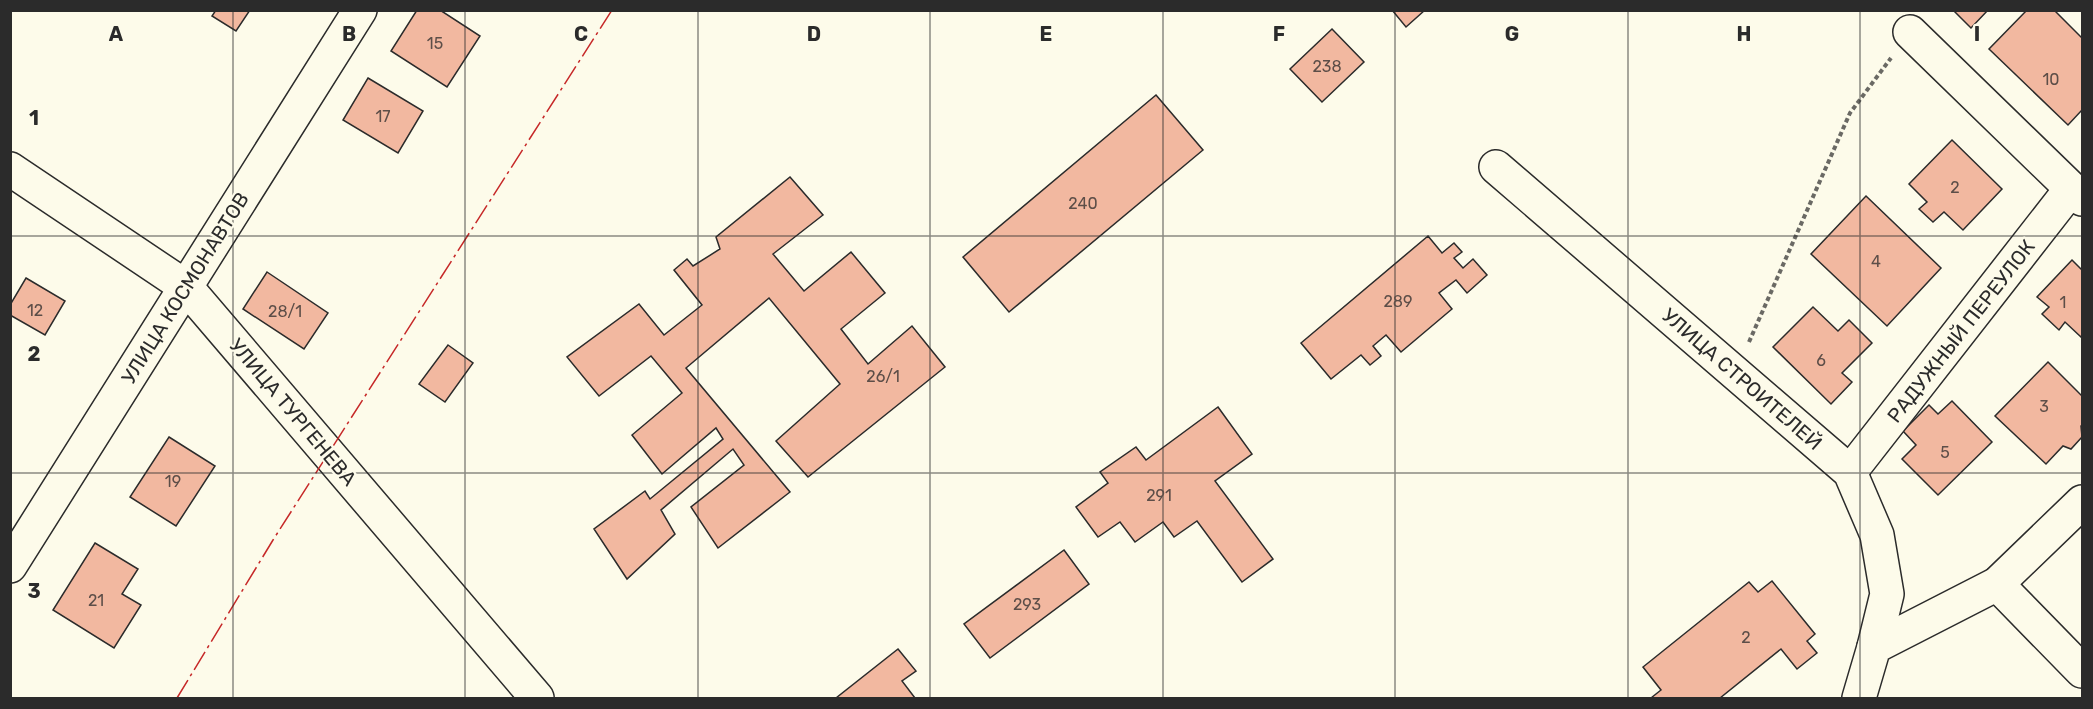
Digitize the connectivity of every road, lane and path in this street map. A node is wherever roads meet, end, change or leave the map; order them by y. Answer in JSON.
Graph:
{"nodes":[{"id":1,"x":360,"y":10,"type":"edge"},
{"id":2,"x":1910,"y":32,"type":"joint"},
{"id":3,"x":1496,"y":167,"type":"dead end"},
{"id":4,"x":10,"y":169,"type":"edge"},
{"id":5,"x":2077,"y":194,"type":"edge"},
{"id":6,"x":186,"y":287,"type":"junction"},
{"id":7,"x":1735,"y":373,"type":"junction"},
{"id":8,"x":1850,"y":472,"type":"junction"},
{"id":9,"x":2082,"y":502,"type":"edge"},
{"id":10,"x":10,"y":566,"type":"edge"},
{"id":11,"x":1997,"y":584,"type":"junction"},
{"id":12,"x":1874,"y":647,"type":"junction"},
{"id":13,"x":2082,"y":671,"type":"edge"},
{"id":14,"x":537,"y":699,"type":"edge"},
{"id":15,"x":1859,"y":699,"type":"edge"}],
"edges":[{"from":1,"to":6,"type":"street","name":"УЛИЦА КОСМОНАВТОВ"},
{"from":2,"to":5,"type":"street"},
{"from":2,"to":7,"type":"path"},
{"from":3,"to":7,"type":"street","name":"УЛИЦА СТРОИТЕЛЕЙ"},
{"from":4,"to":6,"type":"street","name":"УЛИЦА ТУРГЕНЕВА"},
{"from":5,"to":8,"type":"street","name":"РАДУЖНЫЙ ПЕРЕУЛОК"},
{"from":6,"to":10,"type":"street","name":"УЛИЦА КОСМОНАВТОВ"},
{"from":6,"to":14,"type":"street","name":"УЛИЦА ТУРГЕНЕВА"},
{"from":7,"to":8,"type":"street","name":"УЛИЦА СТРОИТЕЛЕЙ"},
{"from":8,"to":12,"type":"street","name":"УЛИЦА СТРОИТЕЛЕЙ"},
{"from":9,"to":11,"type":"street"},
{"from":11,"to":12,"type":"street"},
{"from":11,"to":13,"type":"street"},
{"from":12,"to":15,"type":"street","name":"УЛИЦА СТРОИТЕЛЕЙ"}]}
